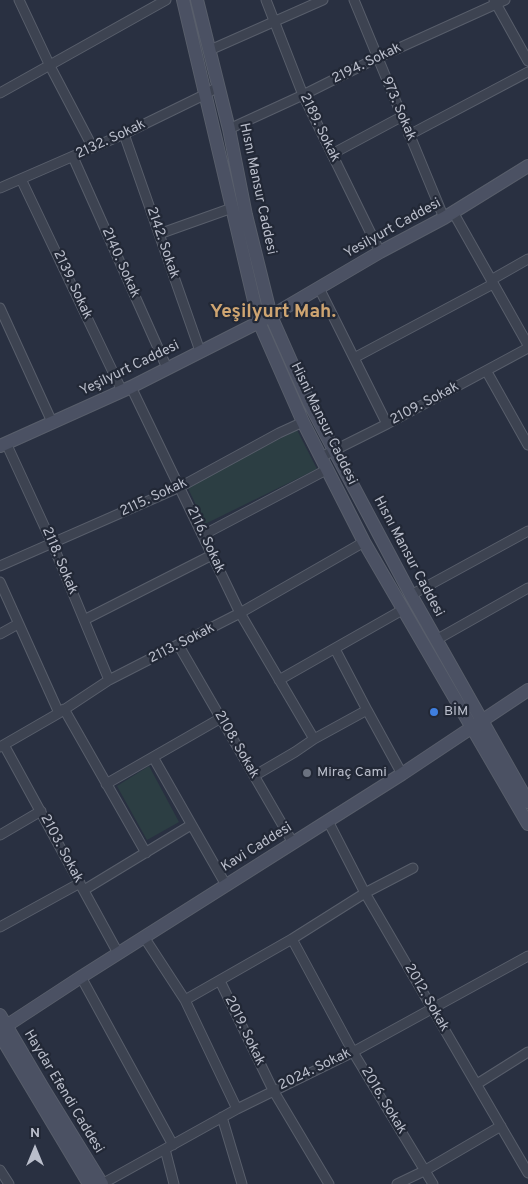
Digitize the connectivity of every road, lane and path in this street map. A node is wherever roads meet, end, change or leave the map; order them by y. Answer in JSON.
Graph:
{"nodes":[{"id":1,"x":18,"y":0,"type":"edge"},
{"id":2,"x":166,"y":0,"type":"edge"},
{"id":3,"x":183,"y":0,"type":"edge"},
{"id":4,"x":198,"y":0,"type":"edge"},
{"id":5,"x":266,"y":0,"type":"edge"},
{"id":6,"x":323,"y":0,"type":"edge"},
{"id":7,"x":354,"y":0,"type":"edge"},
{"id":8,"x":498,"y":1,"type":"edge"},
{"id":9,"x":274,"y":23,"type":"junction"},
{"id":10,"x":210,"y":50,"type":"junction"},
{"id":11,"x":377,"y":58,"type":"junction"},
{"id":12,"x":528,"y":60,"type":"edge"},
{"id":13,"x":50,"y":66,"type":"junction"},
{"id":14,"x":528,"y":72,"type":"edge"},
{"id":15,"x":219,"y":86,"type":"junction"},
{"id":16,"x":0,"y":93,"type":"edge"},
{"id":17,"x":206,"y":94,"type":"junction"},
{"id":18,"x":303,"y":96,"type":"junction"},
{"id":19,"x":402,"y":117,"type":"junction"},
{"id":20,"x":229,"y":129,"type":"junction"},
{"id":21,"x":124,"y":134,"type":"junction"},
{"id":22,"x":409,"y":135,"type":"junction"},
{"id":23,"x":93,"y":148,"type":"junction"},
{"id":24,"x":332,"y":154,"type":"junction"},
{"id":25,"x":73,"y":158,"type":"junction"},
{"id":26,"x":528,"y":166,"type":"edge"},
{"id":27,"x":22,"y":179,"type":"junction"},
{"id":28,"x":0,"y":188,"type":"edge"},
{"id":29,"x":232,"y":208,"type":"junction"},
{"id":30,"x":448,"y":215,"type":"junction"},
{"id":31,"x":159,"y":234,"type":"junction"},
{"id":32,"x":380,"y":252,"type":"junction"},
{"id":33,"x":528,"y":259,"type":"edge"},
{"id":34,"x":492,"y":282,"type":"junction"},
{"id":35,"x":319,"y":288,"type":"junction"},
{"id":36,"x":0,"y":308,"type":"edge"},
{"id":37,"x":271,"y":316,"type":"junction"},
{"id":38,"x":259,"y":322,"type":"junction"},
{"id":39,"x":528,"y":346,"type":"edge"},
{"id":40,"x":200,"y":351,"type":"junction"},
{"id":41,"x":354,"y":358,"type":"junction"},
{"id":42,"x":168,"y":368,"type":"junction"},
{"id":43,"x":487,"y":372,"type":"junction"},
{"id":44,"x":126,"y":389,"type":"junction"},
{"id":45,"x":52,"y":422,"type":"junction"},
{"id":46,"x":303,"y":422,"type":"junction"},
{"id":47,"x":387,"y":424,"type":"junction"},
{"id":48,"x":3,"y":444,"type":"edge"},
{"id":49,"x":528,"y":445,"type":"edge"},
{"id":50,"x":334,"y":450,"type":"junction"},
{"id":51,"x":321,"y":457,"type":"junction"},
{"id":52,"x":328,"y":469,"type":"junction"},
{"id":53,"x":180,"y":487,"type":"junction"},
{"id":54,"x":528,"y":531,"type":"edge"},
{"id":55,"x":203,"y":535,"type":"junction"},
{"id":56,"x":364,"y":542,"type":"junction"},
{"id":57,"x":52,"y":543,"type":"junction"},
{"id":58,"x":212,"y":555,"type":"junction"},
{"id":59,"x":0,"y":566,"type":"edge"},
{"id":60,"x":0,"y":582,"type":"edge"},
{"id":61,"x":528,"y":588,"type":"edge"},
{"id":62,"x":411,"y":595,"type":"junction"},
{"id":63,"x":404,"y":609,"type":"junction"},
{"id":64,"x":240,"y":613,"type":"junction"},
{"id":65,"x":84,"y":620,"type":"junction"},
{"id":66,"x":18,"y":624,"type":"junction"},
{"id":67,"x":0,"y":634,"type":"edge"},
{"id":68,"x":436,"y":640,"type":"junction"},
{"id":69,"x":179,"y":646,"type":"junction"},
{"id":70,"x":335,"y":648,"type":"junction"},
{"id":71,"x":109,"y":680,"type":"junction"},
{"id":72,"x":279,"y":680,"type":"junction"},
{"id":73,"x":528,"y":690,"type":"edge"},
{"id":74,"x":367,"y":710,"type":"junction"},
{"id":75,"x":62,"y":711,"type":"junction"},
{"id":76,"x":221,"y":718,"type":"junction"},
{"id":77,"x":478,"y":724,"type":"junction"},
{"id":78,"x":314,"y":739,"type":"junction"},
{"id":79,"x":2,"y":746,"type":"edge"},
{"id":80,"x":152,"y":757,"type":"junction"},
{"id":81,"x":402,"y":774,"type":"junction"},
{"id":82,"x":254,"y":776,"type":"junction"},
{"id":83,"x":106,"y":784,"type":"junction"},
{"id":84,"x":528,"y":802,"type":"edge"},
{"id":85,"x":41,"y":811,"type":"junction"},
{"id":86,"x":328,"y":821,"type":"junction"},
{"id":87,"x":192,"y":824,"type":"junction"},
{"id":88,"x":528,"y":824,"type":"edge"},
{"id":89,"x":0,"y":835,"type":"edge"},
{"id":90,"x":293,"y":843,"type":"junction"},
{"id":91,"x":146,"y":853,"type":"junction"},
{"id":92,"x":413,"y":868,"type":"dead end"},
{"id":93,"x":226,"y":885,"type":"junction"},
{"id":94,"x":82,"y":886,"type":"junction"},
{"id":95,"x":365,"y":893,"type":"junction"},
{"id":96,"x":0,"y":927,"type":"edge"},
{"id":97,"x":144,"y":937,"type":"junction"},
{"id":98,"x":292,"y":939,"type":"junction"},
{"id":99,"x":118,"y":953,"type":"junction"},
{"id":100,"x":528,"y":956,"type":"edge"},
{"id":101,"x":81,"y":977,"type":"junction"},
{"id":102,"x":220,"y":981,"type":"junction"},
{"id":103,"x":185,"y":1000,"type":"junction"},
{"id":104,"x":433,"y":1009,"type":"junction"},
{"id":105,"x":0,"y":1015,"type":"edge"},
{"id":106,"x":2,"y":1031,"type":"edge"},
{"id":107,"x":8,"y":1048,"type":"edge"},
{"id":108,"x":353,"y":1052,"type":"junction"},
{"id":109,"x":528,"y":1052,"type":"edge"},
{"id":110,"x":477,"y":1084,"type":"junction"},
{"id":111,"x":273,"y":1090,"type":"junction"},
{"id":112,"x":237,"y":1109,"type":"junction"},
{"id":113,"x":222,"y":1117,"type":"junction"},
{"id":114,"x":500,"y":1126,"type":"junction"},
{"id":115,"x":169,"y":1147,"type":"junction"},
{"id":116,"x":524,"y":1156,"type":"edge"},
{"id":117,"x":0,"y":1170,"type":"edge"},
{"id":118,"x":424,"y":1170,"type":"junction"},
{"id":119,"x":528,"y":1173,"type":"edge"},
{"id":120,"x":5,"y":1182,"type":"edge"},
{"id":121,"x":89,"y":1184,"type":"edge"},
{"id":122,"x":102,"y":1184,"type":"edge"},
{"id":123,"x":174,"y":1184,"type":"edge"},
{"id":124,"x":242,"y":1184,"type":"edge"},
{"id":125,"x":329,"y":1184,"type":"edge"},
{"id":126,"x":397,"y":1184,"type":"edge"},
{"id":127,"x":433,"y":1184,"type":"edge"}],
"edges":[{"from":1,"to":13,"type":"street"},
{"from":2,"to":13,"type":"street"},
{"from":3,"to":17,"type":"main road","name":"Hisni Mansur Caddesi"},
{"from":4,"to":10,"type":"main road","name":"Hısnı Mansur Caddesi"},
{"from":5,"to":9,"type":"street","name":"2189. Sokak"},
{"from":6,"to":9,"type":"street"},
{"from":7,"to":11,"type":"street","name":"973. Sokak"},
{"from":8,"to":11,"type":"street","name":"2194. Sokak"},
{"from":8,"to":12,"type":"street"},
{"from":9,"to":10,"type":"street"},
{"from":9,"to":18,"type":"street","name":"2189. Sokak"},
{"from":10,"to":15,"type":"main road","name":"Hısnı Mansur Caddesi"},
{"from":11,"to":18,"type":"street","name":"2194. Sokak"},
{"from":11,"to":19,"type":"street","name":"973. Sokak"},
{"from":13,"to":16,"type":"street"},
{"from":13,"to":23,"type":"street"},
{"from":14,"to":22,"type":"street"},
{"from":15,"to":17,"type":"street","name":"2132. Sokak"},
{"from":15,"to":20,"type":"main road","name":"Hısnı Mansur Caddesi"},
{"from":17,"to":21,"type":"street","name":"2132. Sokak"},
{"from":17,"to":29,"type":"main road","name":"Hisni Mansur Caddesi"},
{"from":18,"to":20,"type":"street","name":"2194. Sokak"},
{"from":18,"to":24,"type":"street","name":"2189. Sokak"},
{"from":19,"to":22,"type":"street","name":"973. Sokak"},
{"from":19,"to":24,"type":"street"},
{"from":20,"to":37,"type":"main road","name":"Hısnı Mansur Caddesi"},
{"from":21,"to":23,"type":"street","name":"2132. Sokak"},
{"from":21,"to":31,"type":"street","name":"2142. Sokak"},
{"from":22,"to":30,"type":"street","name":"973. Sokak"},
{"from":23,"to":25,"type":"street","name":"2132. Sokak"},
{"from":24,"to":32,"type":"street","name":"2189. Sokak"},
{"from":25,"to":27,"type":"street","name":"2132. Sokak"},
{"from":25,"to":42,"type":"street","name":"2140. Sokak"},
{"from":26,"to":30,"type":"main road","name":"Yesilyurt Caddesi"},
{"from":27,"to":28,"type":"street","name":"2132. Sokak"},
{"from":27,"to":44,"type":"street","name":"2139. Sokak"},
{"from":29,"to":31,"type":"street"},
{"from":29,"to":38,"type":"main road","name":"Hisni Mansur Caddesi"},
{"from":30,"to":32,"type":"main road","name":"Yesilyurt Caddesi"},
{"from":30,"to":34,"type":"street","name":"973. Sokak"},
{"from":31,"to":40,"type":"street","name":"2142. Sokak"},
{"from":32,"to":35,"type":"main road","name":"Yesilyurt Caddesi"},
{"from":33,"to":34,"type":"street"},
{"from":34,"to":39,"type":"street","name":"973. Sokak"},
{"from":34,"to":41,"type":"street"},
{"from":35,"to":37,"type":"main road","name":"Yesilyurt Caddesi"},
{"from":35,"to":41,"type":"street"},
{"from":36,"to":45,"type":"street"},
{"from":37,"to":38,"type":"main road","name":"Yeşilyurt Caddesi"},
{"from":37,"to":50,"type":"main road","name":"Hısnı Mansur Caddesi"},
{"from":38,"to":40,"type":"main road","name":"Yeşilyurt Caddesi"},
{"from":38,"to":46,"type":"main road","name":"Hisni Mansur Caddesi"},
{"from":39,"to":43,"type":"street","name":"2109. Sokak"},
{"from":40,"to":42,"type":"main road","name":"Yeşilyurt Caddesi"},
{"from":41,"to":47,"type":"street"},
{"from":42,"to":44,"type":"main road","name":"Yeşilyurt Caddesi"},
{"from":43,"to":47,"type":"street","name":"2109. Sokak"},
{"from":43,"to":49,"type":"street"},
{"from":44,"to":45,"type":"main road","name":"Yeşilyurt Caddesi"},
{"from":44,"to":53,"type":"street","name":"2116. Sokak"},
{"from":45,"to":48,"type":"main road","name":"Yeşilyurt Caddesi"},
{"from":46,"to":51,"type":"main road","name":"Hisni Mansur Caddesi"},
{"from":46,"to":53,"type":"street","name":"2115. Sokak"},
{"from":47,"to":50,"type":"street","name":"2109. Sokak"},
{"from":48,"to":57,"type":"street","name":"2118. Sokak"},
{"from":50,"to":51,"type":"street","name":"2109. Sokak"},
{"from":50,"to":62,"type":"main road","name":"Hısnı Mansur Caddesi"},
{"from":51,"to":52,"type":"main road","name":"Hisni Mansur Caddesi"},
{"from":52,"to":55,"type":"street"},
{"from":52,"to":56,"type":"main road","name":"Hisni Mansur Caddesi"},
{"from":53,"to":55,"type":"street","name":"2116. Sokak"},
{"from":53,"to":57,"type":"street","name":"2115. Sokak"},
{"from":54,"to":62,"type":"street"},
{"from":55,"to":58,"type":"street","name":"2116. Sokak"},
{"from":56,"to":63,"type":"main road","name":"Hisni Mansur Caddesi"},
{"from":56,"to":64,"type":"street","name":"2113. Sokak"},
{"from":57,"to":59,"type":"street","name":"2115. Sokak"},
{"from":57,"to":65,"type":"street","name":"2118. Sokak"},
{"from":58,"to":64,"type":"street","name":"2116. Sokak"},
{"from":58,"to":65,"type":"street"},
{"from":60,"to":66,"type":"street"},
{"from":61,"to":68,"type":"street"},
{"from":62,"to":68,"type":"main road","name":"Hısnı Mansur Caddesi"},
{"from":63,"to":70,"type":"street"},
{"from":63,"to":77,"type":"main road","name":"Hisni Mansur Caddesi"},
{"from":64,"to":69,"type":"street","name":"2113. Sokak"},
{"from":64,"to":72,"type":"street","name":"2116. Sokak"},
{"from":65,"to":71,"type":"street","name":"2118. Sokak"},
{"from":66,"to":67,"type":"street"},
{"from":66,"to":75,"type":"street"},
{"from":68,"to":77,"type":"main road","name":"Hısnı Mansur Caddesi"},
{"from":69,"to":71,"type":"street","name":"2113. Sokak"},
{"from":69,"to":76,"type":"street","name":"2108. Sokak"},
{"from":70,"to":72,"type":"street"},
{"from":70,"to":74,"type":"street"},
{"from":71,"to":75,"type":"street","name":"2113. Sokak"},
{"from":72,"to":78,"type":"street","name":"2116. Sokak"},
{"from":73,"to":77,"type":"main road","name":"Kavi Caddesi"},
{"from":74,"to":78,"type":"street"},
{"from":74,"to":81,"type":"street"},
{"from":75,"to":79,"type":"street","name":"2113. Sokak"},
{"from":75,"to":83,"type":"street"},
{"from":76,"to":80,"type":"street"},
{"from":76,"to":82,"type":"street","name":"2108. Sokak"},
{"from":77,"to":81,"type":"main road","name":"Kavi Caddesi"},
{"from":77,"to":84,"type":"main road","name":"Hısnı Mansur Caddesi"},
{"from":77,"to":88,"type":"main road","name":"Hisni Mansur Caddesi"},
{"from":78,"to":82,"type":"street"},
{"from":79,"to":85,"type":"street","name":"2103. Sokak"},
{"from":80,"to":83,"type":"street"},
{"from":80,"to":87,"type":"street"},
{"from":81,"to":86,"type":"main road","name":"Kavi Caddesi"},
{"from":82,"to":90,"type":"street","name":"2108. Sokak"},
{"from":83,"to":91,"type":"street"},
{"from":85,"to":89,"type":"street"},
{"from":85,"to":94,"type":"street","name":"2103. Sokak"},
{"from":86,"to":90,"type":"main road","name":"Kavi Caddesi"},
{"from":86,"to":95,"type":"street","name":"2012. Sokak"},
{"from":87,"to":91,"type":"street"},
{"from":87,"to":93,"type":"street"},
{"from":90,"to":93,"type":"main road","name":"Kavi Caddesi"},
{"from":91,"to":94,"type":"street"},
{"from":92,"to":95,"type":"street"},
{"from":93,"to":97,"type":"main road","name":"Kavi Caddesi"},
{"from":94,"to":96,"type":"street"},
{"from":94,"to":99,"type":"street","name":"2103. Sokak"},
{"from":95,"to":98,"type":"street"},
{"from":95,"to":104,"type":"street","name":"2012. Sokak"},
{"from":97,"to":99,"type":"main road","name":"Kavi Caddesi"},
{"from":97,"to":103,"type":"street"},
{"from":98,"to":102,"type":"street"},
{"from":98,"to":108,"type":"street","name":"2016. Sokak"},
{"from":99,"to":101,"type":"main road","name":"Kavi Caddesi"},
{"from":100,"to":104,"type":"street","name":"2024. Sokak"},
{"from":101,"to":106,"type":"main road","name":"Kavi Caddesi"},
{"from":101,"to":115,"type":"street"},
{"from":102,"to":103,"type":"street"},
{"from":102,"to":111,"type":"street","name":"2019. Sokak"},
{"from":103,"to":112,"type":"street"},
{"from":104,"to":108,"type":"street","name":"2024. Sokak"},
{"from":104,"to":110,"type":"street","name":"2012. Sokak"},
{"from":105,"to":106,"type":"main road","name":"Haydar Efendi Caddesi"},
{"from":106,"to":107,"type":"main road","name":"Haydar Efendi Caddesi"},
{"from":107,"to":121,"type":"main road","name":"Haydar Efendi Caddesi"},
{"from":107,"to":122,"type":"main road","name":"Haydar Efendi Caddesi"},
{"from":108,"to":111,"type":"street","name":"2024. Sokak"},
{"from":108,"to":118,"type":"street","name":"2016. Sokak"},
{"from":109,"to":110,"type":"street"},
{"from":110,"to":114,"type":"street","name":"2012. Sokak"},
{"from":111,"to":112,"type":"street","name":"2024. Sokak"},
{"from":111,"to":125,"type":"street","name":"2019. Sokak"},
{"from":112,"to":113,"type":"street","name":"2024. Sokak"},
{"from":113,"to":115,"type":"street","name":"2024. Sokak"},
{"from":113,"to":124,"type":"street"},
{"from":114,"to":116,"type":"street","name":"2012. Sokak"},
{"from":114,"to":118,"type":"street"},
{"from":115,"to":122,"type":"street","name":"2024. Sokak"},
{"from":115,"to":123,"type":"street"},
{"from":116,"to":119,"type":"street","name":"2012. Sokak"},
{"from":117,"to":120,"type":"street"},
{"from":118,"to":126,"type":"street"},
{"from":118,"to":127,"type":"street","name":"2016. Sokak"}]}
